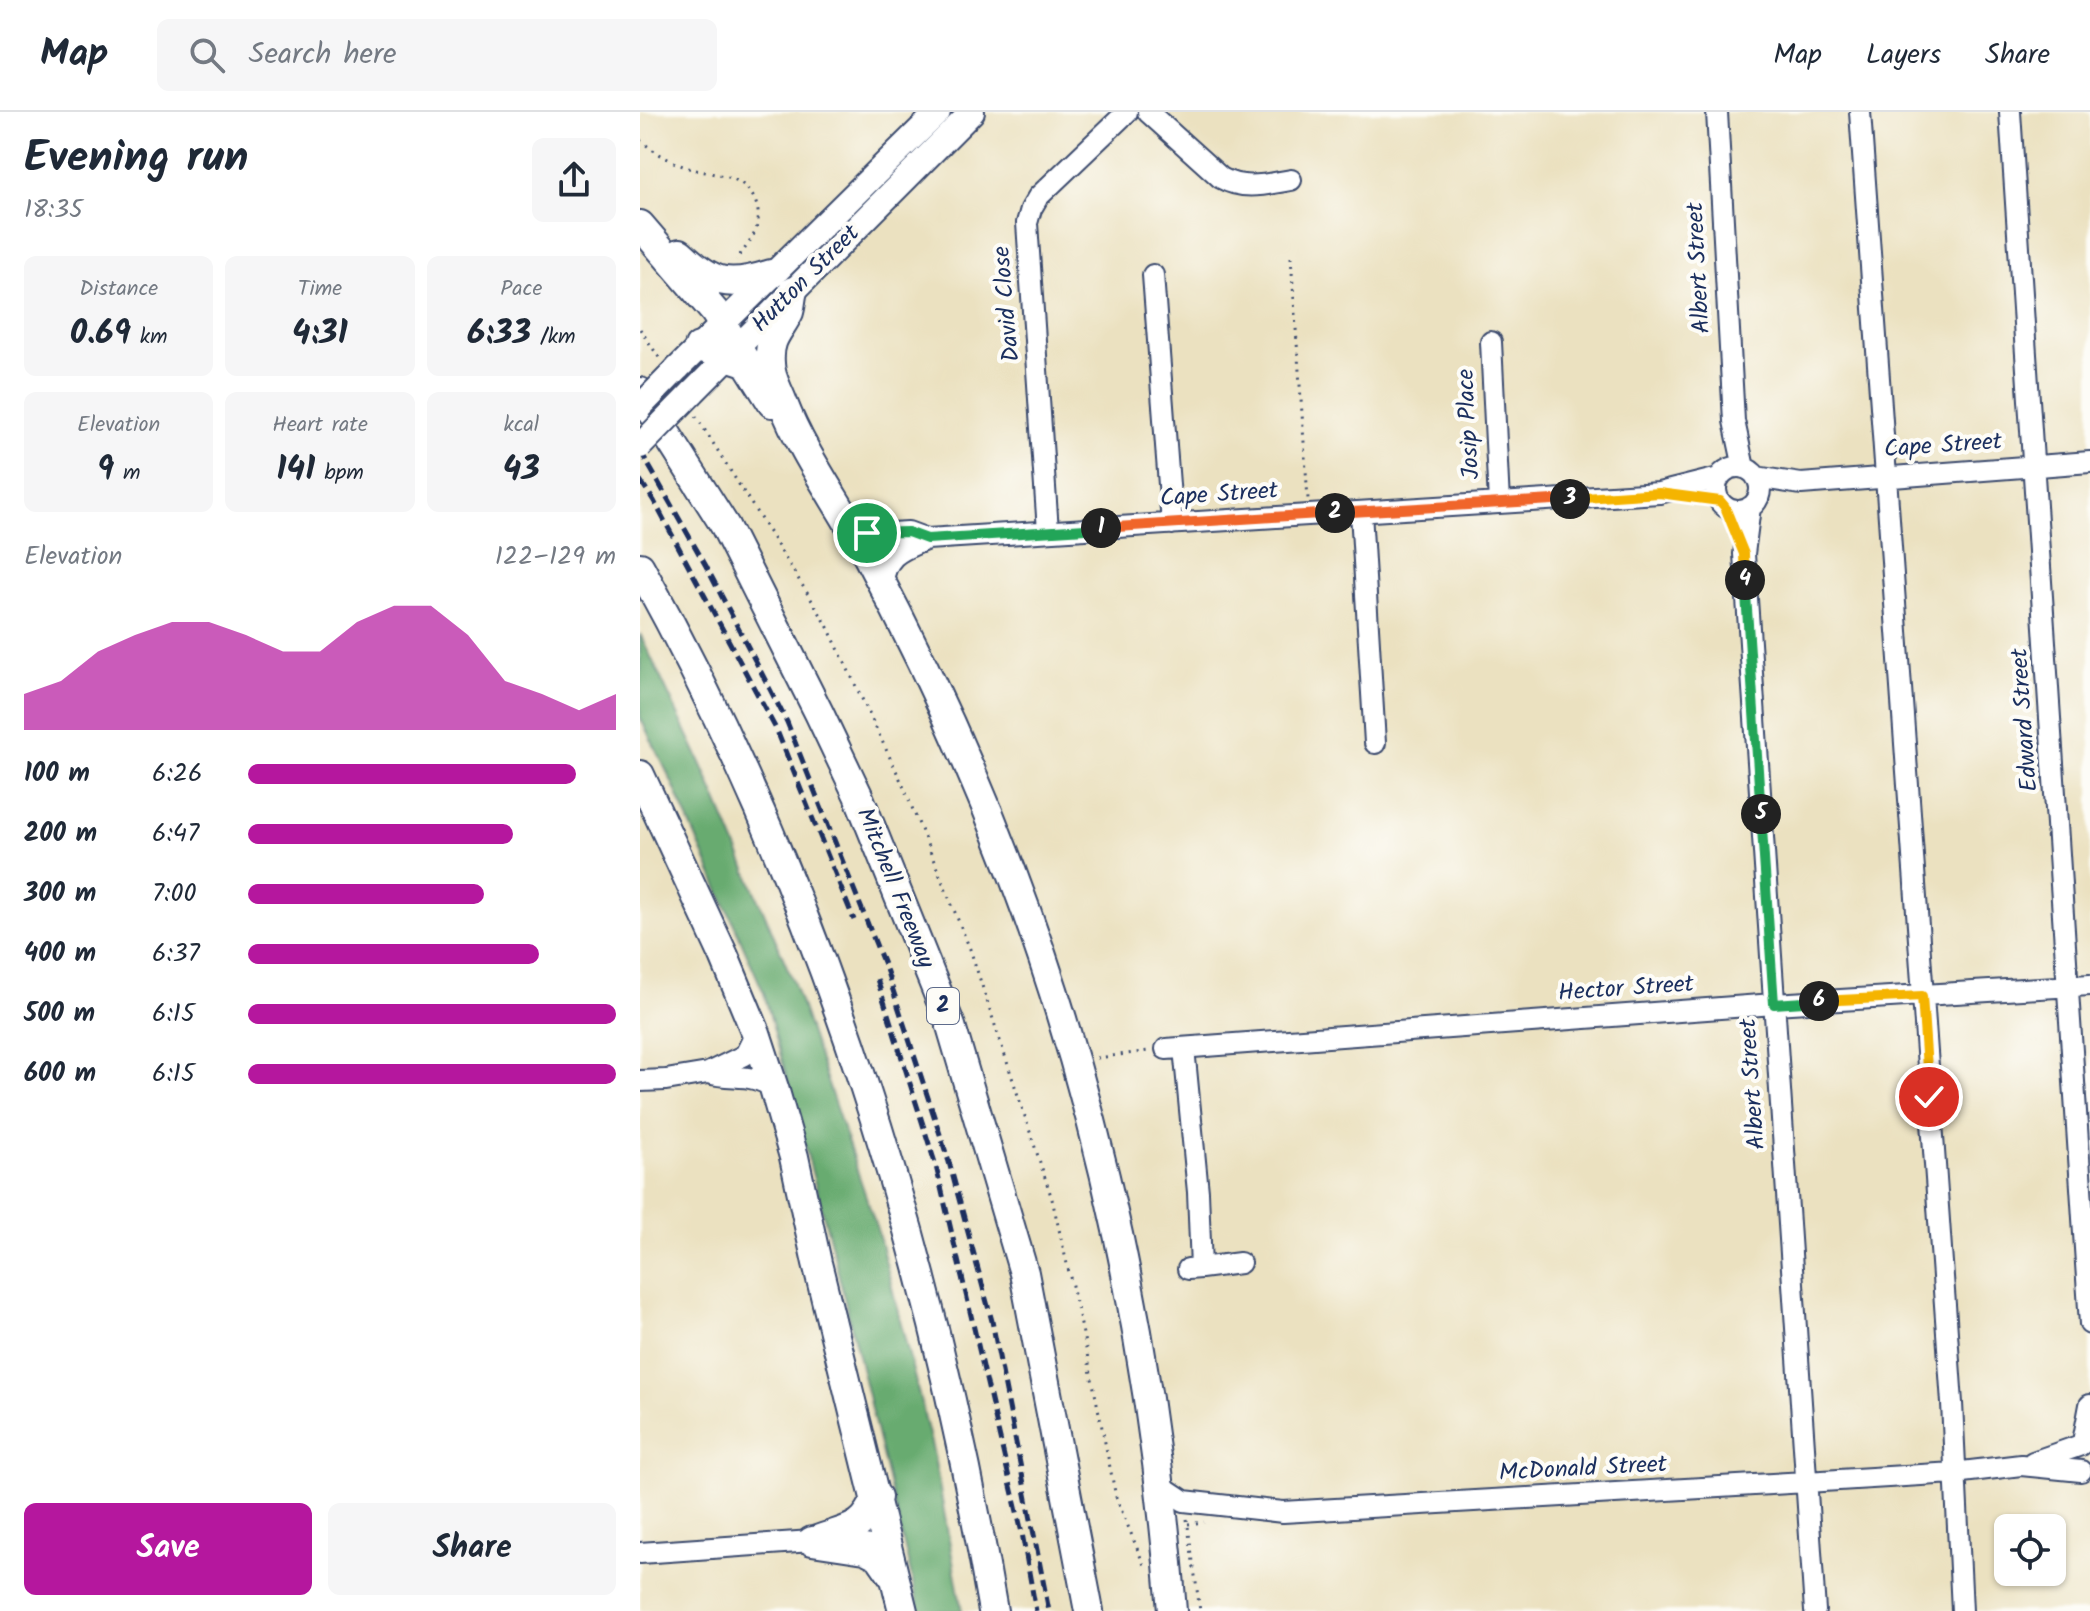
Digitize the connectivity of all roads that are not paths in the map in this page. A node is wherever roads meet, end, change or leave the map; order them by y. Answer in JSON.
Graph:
{"nodes":[{"id":1,"x":938,"y":112,"type":"edge"},
{"id":2,"x":972,"y":112,"type":"edge"},
{"id":3,"x":1127,"y":112,"type":"edge"},
{"id":4,"x":1148,"y":112,"type":"edge"},
{"id":5,"x":1717,"y":112,"type":"edge"},
{"id":6,"x":1860,"y":112,"type":"edge"},
{"id":7,"x":2010,"y":112,"type":"edge"},
{"id":8,"x":1291,"y":180,"type":"dead end"},
{"id":9,"x":646,"y":231,"type":"edge"},
{"id":10,"x":1153,"y":275,"type":"dead end"},
{"id":11,"x":782,"y":282,"type":"junction"},
{"id":12,"x":721,"y":325,"type":"junction"},
{"id":13,"x":1491,"y":342,"type":"dead end"},
{"id":14,"x":725,"y":356,"type":"junction"},
{"id":15,"x":640,"y":392,"type":"edge"},
{"id":16,"x":640,"y":407,"type":"edge"},
{"id":17,"x":788,"y":420,"type":"junction"},
{"id":18,"x":640,"y":446,"type":"edge"},
{"id":19,"x":2090,"y":462,"type":"edge"},
{"id":20,"x":2034,"y":466,"type":"junction"},
{"id":21,"x":1737,"y":474,"type":"junction"},
{"id":22,"x":1887,"y":476,"type":"junction"},
{"id":23,"x":1801,"y":484,"type":"junction"},
{"id":24,"x":1659,"y":493,"type":"junction"},
{"id":25,"x":1499,"y":503,"type":"junction"},
{"id":26,"x":1722,"y":504,"type":"junction"},
{"id":27,"x":1753,"y":505,"type":"junction"},
{"id":28,"x":1361,"y":512,"type":"junction"},
{"id":29,"x":1172,"y":524,"type":"junction"},
{"id":30,"x":853,"y":528,"type":"junction"},
{"id":31,"x":1048,"y":531,"type":"junction"},
{"id":32,"x":927,"y":539,"type":"junction"},
{"id":33,"x":1744,"y":554,"type":"junction"},
{"id":34,"x":640,"y":567,"type":"edge"},
{"id":35,"x":882,"y":584,"type":"junction"},
{"id":36,"x":1375,"y":743,"type":"dead end"},
{"id":37,"x":640,"y":775,"type":"edge"},
{"id":38,"x":2090,"y":985,"type":"edge"},
{"id":39,"x":2068,"y":987,"type":"junction"},
{"id":40,"x":1922,"y":996,"type":"junction"},
{"id":41,"x":1774,"y":1004,"type":"junction"},
{"id":42,"x":756,"y":1033,"type":"junction"},
{"id":43,"x":708,"y":1073,"type":"junction"},
{"id":44,"x":640,"y":1081,"type":"edge"},
{"id":45,"x":774,"y":1088,"type":"junction"},
{"id":46,"x":1240,"y":1263,"type":"dead end"},
{"id":47,"x":2090,"y":1324,"type":"edge"},
{"id":48,"x":2090,"y":1405,"type":"edge"},
{"id":49,"x":2084,"y":1442,"type":"edge"},
{"id":50,"x":2021,"y":1465,"type":"junction"},
{"id":51,"x":1954,"y":1473,"type":"junction"},
{"id":52,"x":1159,"y":1477,"type":"junction"},
{"id":53,"x":2087,"y":1478,"type":"edge"},
{"id":54,"x":1806,"y":1482,"type":"junction"},
{"id":55,"x":877,"y":1497,"type":"junction"},
{"id":56,"x":812,"y":1541,"type":"junction"},
{"id":57,"x":640,"y":1553,"type":"edge"},
{"id":58,"x":896,"y":1580,"type":"junction"},
{"id":59,"x":903,"y":1611,"type":"edge"},
{"id":60,"x":993,"y":1611,"type":"edge"},
{"id":61,"x":1089,"y":1611,"type":"edge"},
{"id":62,"x":1172,"y":1611,"type":"edge"},
{"id":63,"x":1815,"y":1611,"type":"edge"},
{"id":64,"x":1962,"y":1611,"type":"edge"}],
"edges":[{"from":1,"to":11,"type":"main road","name":"Hutton Street"},
{"from":2,"to":11,"type":"main road","name":"Hutton Street"},
{"from":3,"to":31,"type":"street","name":"David Close"},
{"from":4,"to":8,"type":"street"},
{"from":5,"to":21,"type":"street","name":"Albert Street"},
{"from":6,"to":22,"type":"street"},
{"from":7,"to":20,"type":"street","name":"Edward Street"},
{"from":9,"to":11,"type":"highway"},
{"from":9,"to":12,"type":"highway"},
{"from":10,"to":29,"type":"street"},
{"from":11,"to":12,"type":"main road","name":"Hutton Street"},
{"from":11,"to":14,"type":"main road","name":"Hutton Street"},
{"from":11,"to":17,"type":"highway"},
{"from":12,"to":14,"type":"highway"},
{"from":13,"to":25,"type":"street","name":"Josip Place"},
{"from":14,"to":16,"type":"main road","name":"Hutton Street","bridge":true},
{"from":14,"to":17,"type":"highway"},
{"from":14,"to":18,"type":"main road","name":"Hutton Street","bridge":true},
{"from":15,"to":61,"type":"highway","name":"Mitchell Freeway","number":"2"},
{"from":17,"to":30,"type":"highway"},
{"from":19,"to":20,"type":"street","name":"Cape Street"},
{"from":20,"to":22,"type":"street","name":"Cape Street"},
{"from":20,"to":39,"type":"street","name":"Edward Street"},
{"from":21,"to":23,"type":"street","name":"Cape Street"},
{"from":21,"to":24,"type":"street","name":"Cape Street"},
{"from":21,"to":26,"type":"street","name":"Albert Street"},
{"from":21,"to":27,"type":"street","name":"Albert Street"},
{"from":22,"to":23,"type":"street","name":"Cape Street"},
{"from":22,"to":40,"type":"street"},
{"from":23,"to":27,"type":"street","name":"Cape Street"},
{"from":24,"to":25,"type":"street","name":"Cape Street"},
{"from":24,"to":26,"type":"street","name":"Cape Street"},
{"from":25,"to":28,"type":"street","name":"Cape Street"},
{"from":26,"to":27,"type":"street","name":"Cape Street"},
{"from":26,"to":33,"type":"street","name":"Albert Street"},
{"from":27,"to":33,"type":"street","name":"Albert Street"},
{"from":28,"to":29,"type":"street","name":"Cape Street"},
{"from":28,"to":36,"type":"street"},
{"from":29,"to":31,"type":"street","name":"Cape Street"},
{"from":30,"to":32,"type":"street","name":"Cape Street"},
{"from":30,"to":35,"type":"highway"},
{"from":31,"to":32,"type":"street","name":"Cape Street"},
{"from":32,"to":35,"type":"street","name":"Cape Street"},
{"from":33,"to":41,"type":"street","name":"Albert Street"},
{"from":34,"to":60,"type":"highway"},
{"from":35,"to":52,"type":"highway"},
{"from":37,"to":42,"type":"highway"},
{"from":38,"to":39,"type":"street","name":"Hector Street"},
{"from":39,"to":40,"type":"street","name":"Hector Street"},
{"from":39,"to":47,"type":"street","name":"Edward Street"},
{"from":40,"to":41,"type":"street","name":"Hector Street"},
{"from":40,"to":51,"type":"street"},
{"from":41,"to":46,"type":"street","name":"Hector Street"},
{"from":41,"to":54,"type":"street","name":"Albert Street"},
{"from":42,"to":43,"type":"street"},
{"from":42,"to":45,"type":"highway"},
{"from":43,"to":44,"type":"street"},
{"from":43,"to":45,"type":"street"},
{"from":45,"to":55,"type":"highway"},
{"from":48,"to":49,"type":"street"},
{"from":49,"to":50,"type":"street","name":"McDonald Street"},
{"from":49,"to":53,"type":"street"},
{"from":50,"to":51,"type":"street","name":"McDonald Street"},
{"from":50,"to":53,"type":"street","name":"McDonald Street"},
{"from":51,"to":54,"type":"street","name":"McDonald Street"},
{"from":51,"to":64,"type":"street"},
{"from":52,"to":54,"type":"street","name":"McDonald Street"},
{"from":52,"to":62,"type":"highway"},
{"from":54,"to":63,"type":"street","name":"Albert Street"},
{"from":55,"to":56,"type":"highway"},
{"from":55,"to":58,"type":"highway"},
{"from":56,"to":57,"type":"street"},
{"from":56,"to":58,"type":"highway"},
{"from":58,"to":59,"type":"highway"}]}
